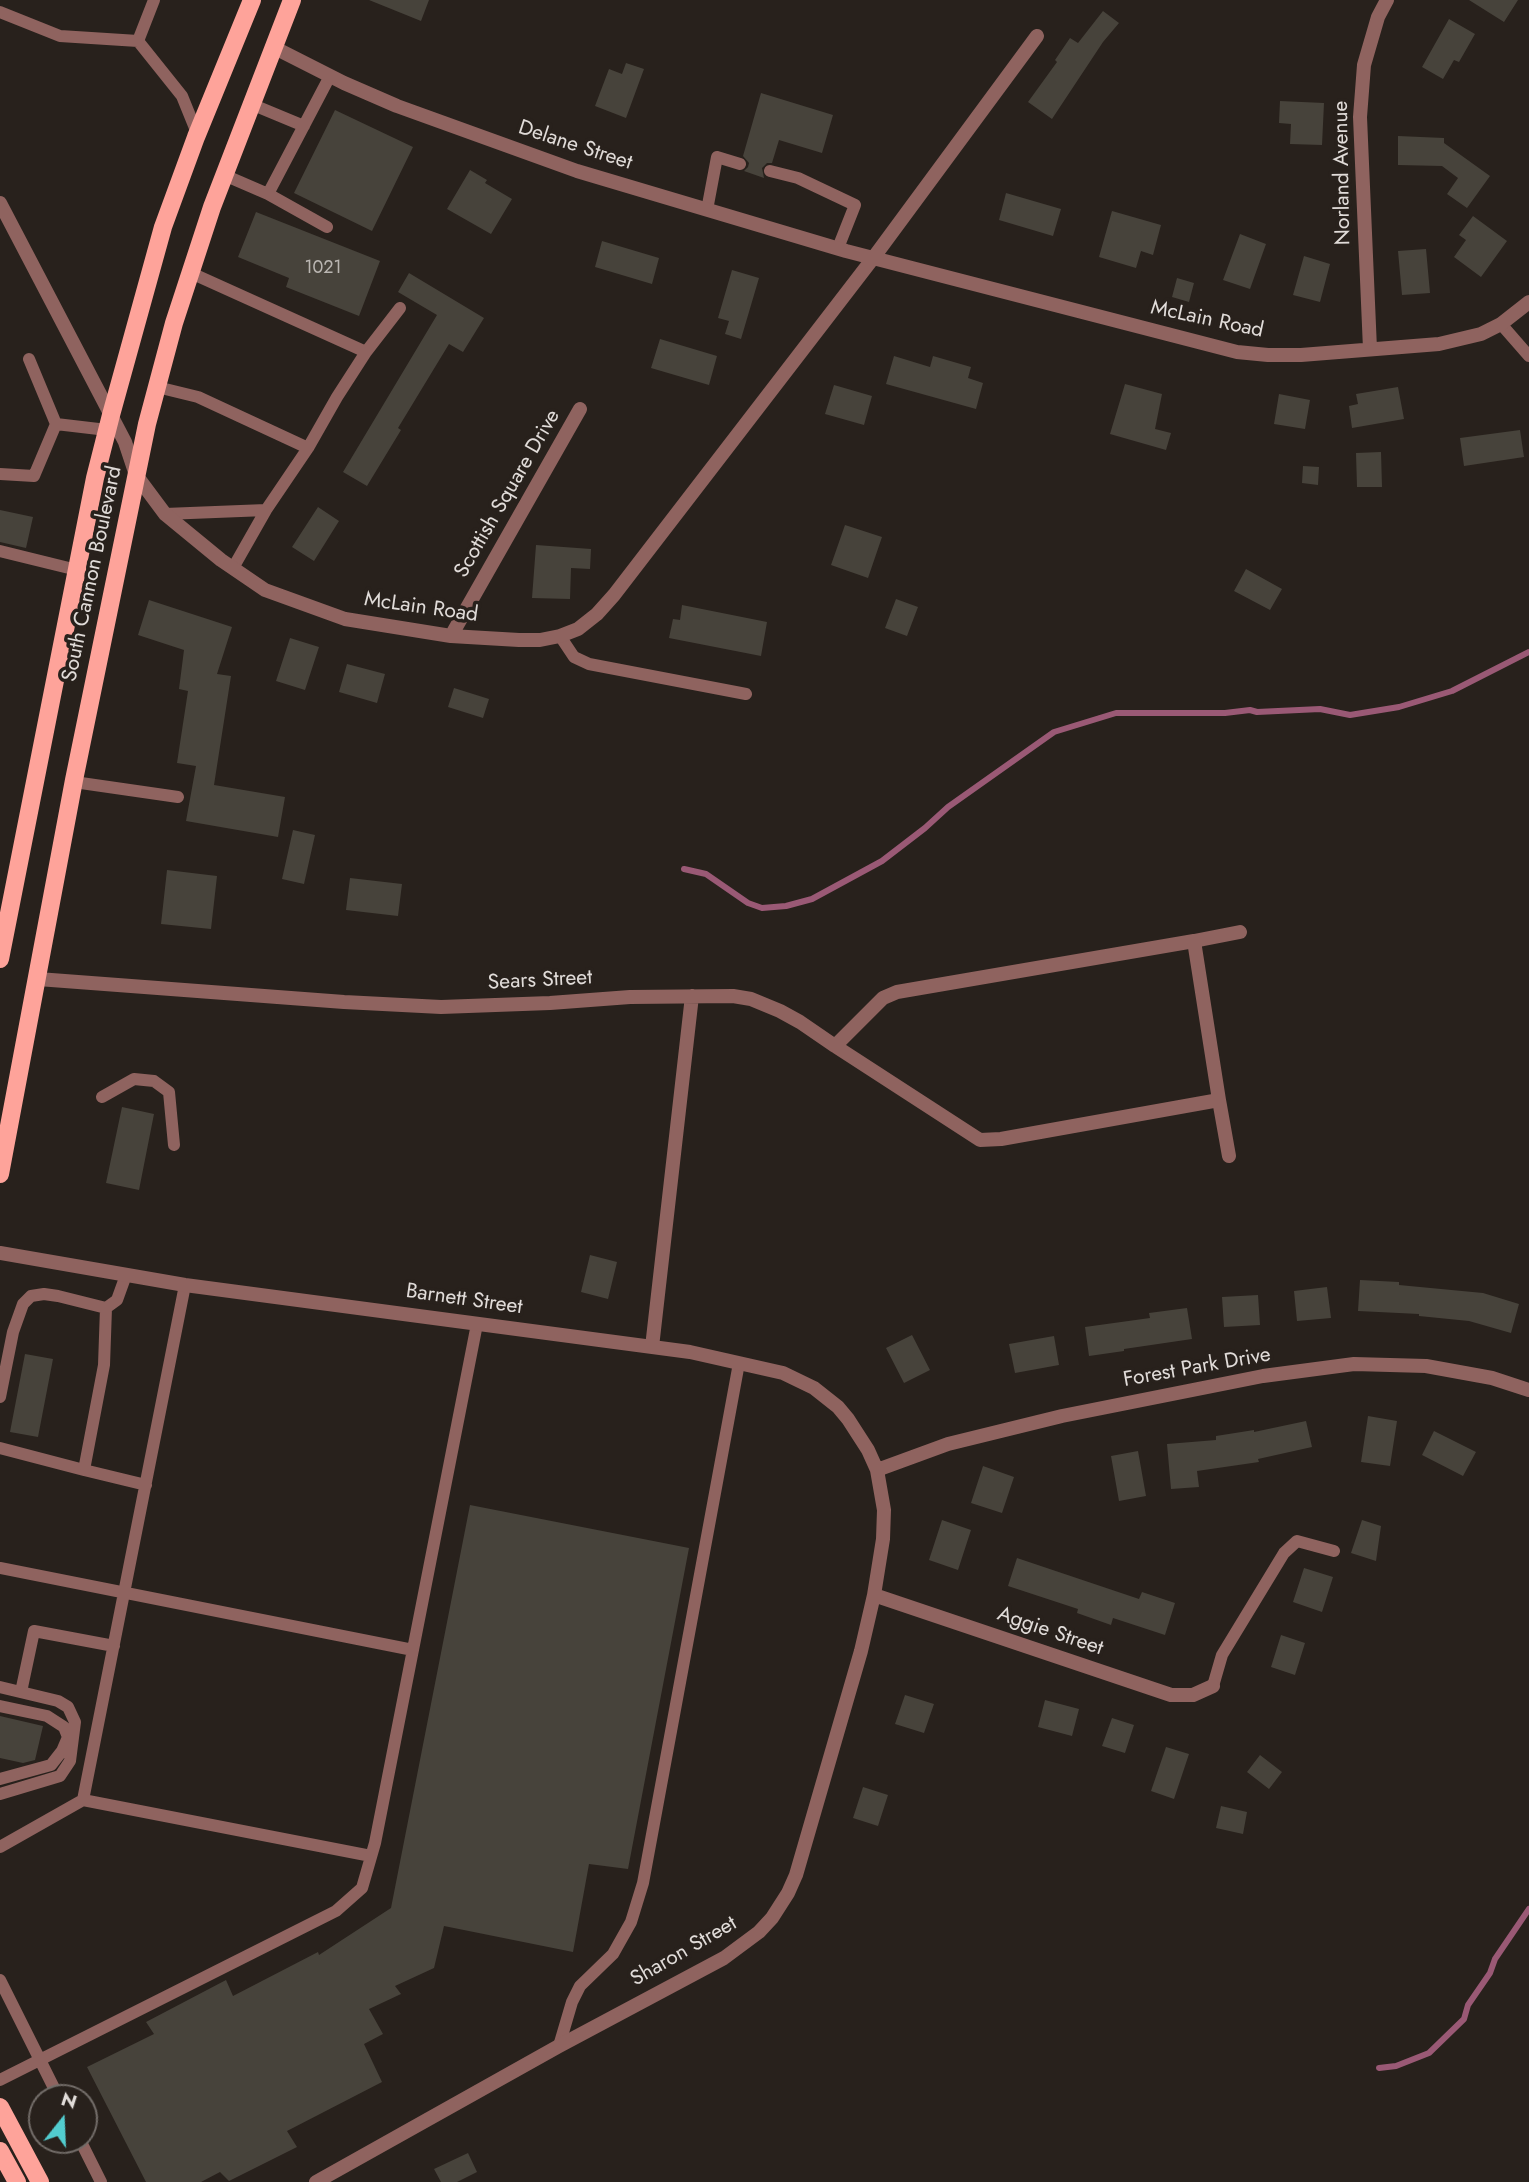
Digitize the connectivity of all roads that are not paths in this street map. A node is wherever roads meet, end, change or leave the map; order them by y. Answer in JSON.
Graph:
{"nodes":[{"id":1,"x":154,"y":0,"type":"edge"},
{"id":2,"x":252,"y":0,"type":"edge"},
{"id":3,"x":292,"y":0,"type":"edge"},
{"id":4,"x":1387,"y":0,"type":"edge"},
{"id":5,"x":0,"y":12,"type":"edge"},
{"id":6,"x":1037,"y":36,"type":"dead end"},
{"id":7,"x":138,"y":41,"type":"junction"},
{"id":8,"x":273,"y":47,"type":"junction"},
{"id":9,"x":330,"y":76,"type":"junction"},
{"id":10,"x":251,"y":104,"type":"junction"},
{"id":11,"x":304,"y":126,"type":"junction"},
{"id":12,"x":197,"y":133,"type":"junction"},
{"id":13,"x":740,"y":164,"type":"dead end"},
{"id":14,"x":770,"y":171,"type":"dead end"},
{"id":15,"x":224,"y":175,"type":"junction"},
{"id":16,"x":268,"y":194,"type":"junction"},
{"id":17,"x":0,"y":203,"type":"edge"},
{"id":18,"x":707,"y":209,"type":"junction"},
{"id":19,"x":327,"y":227,"type":"dead end"},
{"id":20,"x":838,"y":248,"type":"junction"},
{"id":21,"x":874,"y":257,"type":"junction"},
{"id":22,"x":191,"y":273,"type":"junction"},
{"id":23,"x":1529,"y":302,"type":"edge"},
{"id":24,"x":400,"y":308,"type":"dead end"},
{"id":25,"x":1500,"y":324,"type":"junction"},
{"id":26,"x":1370,"y":349,"type":"junction"},
{"id":27,"x":366,"y":352,"type":"junction"},
{"id":28,"x":1529,"y":356,"type":"edge"},
{"id":29,"x":29,"y":359,"type":"dead end"},
{"id":30,"x":157,"y":387,"type":"junction"},
{"id":31,"x":580,"y":409,"type":"dead end"},
{"id":32,"x":109,"y":422,"type":"junction"},
{"id":33,"x":56,"y":424,"type":"junction"},
{"id":34,"x":308,"y":448,"type":"junction"},
{"id":35,"x":0,"y":474,"type":"edge"},
{"id":36,"x":136,"y":475,"type":"junction"},
{"id":37,"x":266,"y":510,"type":"junction"},
{"id":38,"x":165,"y":514,"type":"junction"},
{"id":39,"x":0,"y":551,"type":"edge"},
{"id":40,"x":31,"y":559,"type":"junction"},
{"id":41,"x":0,"y":560,"type":"edge"},
{"id":42,"x":233,"y":568,"type":"junction"},
{"id":43,"x":77,"y":570,"type":"junction"},
{"id":44,"x":451,"y":636,"type":"junction"},
{"id":45,"x":560,"y":636,"type":"junction"},
{"id":46,"x":746,"y":694,"type":"dead end"},
{"id":47,"x":74,"y":782,"type":"junction"},
{"id":48,"x":178,"y":797,"type":"dead end"},
{"id":49,"x":1240,"y":932,"type":"dead end"},
{"id":50,"x":1194,"y":941,"type":"junction"},
{"id":51,"x":0,"y":959,"type":"edge"},
{"id":52,"x":38,"y":979,"type":"junction"},
{"id":53,"x":692,"y":996,"type":"junction"},
{"id":54,"x":835,"y":1046,"type":"junction"},
{"id":55,"x":103,"y":1097,"type":"dead end"},
{"id":56,"x":1219,"y":1100,"type":"junction"},
{"id":57,"x":174,"y":1145,"type":"dead end"},
{"id":58,"x":1229,"y":1156,"type":"dead end"},
{"id":59,"x":0,"y":1174,"type":"edge"},
{"id":60,"x":0,"y":1253,"type":"edge"},
{"id":61,"x":126,"y":1275,"type":"junction"},
{"id":62,"x":185,"y":1285,"type":"junction"},
{"id":63,"x":106,"y":1308,"type":"junction"},
{"id":64,"x":477,"y":1324,"type":"junction"},
{"id":65,"x":652,"y":1347,"type":"junction"},
{"id":66,"x":739,"y":1363,"type":"junction"},
{"id":67,"x":1529,"y":1390,"type":"edge"},
{"id":68,"x":0,"y":1397,"type":"edge"},
{"id":69,"x":0,"y":1448,"type":"edge"},
{"id":70,"x":877,"y":1469,"type":"junction"},
{"id":71,"x":84,"y":1470,"type":"junction"},
{"id":72,"x":146,"y":1485,"type":"junction"},
{"id":73,"x":1334,"y":1551,"type":"dead end"},
{"id":74,"x":0,"y":1568,"type":"edge"},
{"id":75,"x":125,"y":1592,"type":"junction"},
{"id":76,"x":874,"y":1595,"type":"junction"},
{"id":77,"x":114,"y":1646,"type":"junction"},
{"id":78,"x":413,"y":1650,"type":"junction"},
{"id":79,"x":1213,"y":1686,"type":"joint"},
{"id":80,"x":0,"y":1687,"type":"edge"},
{"id":81,"x":21,"y":1692,"type":"junction"},
{"id":82,"x":0,"y":1706,"type":"edge"},
{"id":83,"x":0,"y":1779,"type":"edge"},
{"id":84,"x":0,"y":1794,"type":"edge"},
{"id":85,"x":83,"y":1800,"type":"junction"},
{"id":86,"x":0,"y":1847,"type":"edge"},
{"id":87,"x":372,"y":1856,"type":"junction"},
{"id":88,"x":0,"y":1980,"type":"edge"},
{"id":89,"x":559,"y":2046,"type":"junction"},
{"id":90,"x":40,"y":2059,"type":"junction"},
{"id":91,"x":0,"y":2080,"type":"edge"},
{"id":92,"x":52,"y":2084,"type":"edge"},
{"id":93,"x":0,"y":2107,"type":"edge"},
{"id":94,"x":0,"y":2151,"type":"edge"},
{"id":95,"x":87,"y":2154,"type":"edge"},
{"id":96,"x":17,"y":2182,"type":"edge"},
{"id":97,"x":40,"y":2182,"type":"edge"},
{"id":98,"x":101,"y":2182,"type":"edge"},
{"id":99,"x":316,"y":2182,"type":"edge"}],
"edges":[{"from":1,"to":7,"type":"lane"},
{"from":2,"to":12,"type":"main road","name":"South Cannon Boulevard"},
{"from":3,"to":8,"type":"main road","name":"South Cannon Boulevard"},
{"from":4,"to":26,"type":"street","name":"Norland Avenue"},
{"from":5,"to":7,"type":"lane"},
{"from":6,"to":21,"type":"street","name":"McLain Road"},
{"from":7,"to":12,"type":"lane"},
{"from":8,"to":9,"type":"street","name":"Delane Street"},
{"from":8,"to":10,"type":"main road","name":"South Cannon Boulevard"},
{"from":9,"to":11,"type":"lane"},
{"from":9,"to":18,"type":"street","name":"Delane Street"},
{"from":10,"to":11,"type":"lane"},
{"from":10,"to":15,"type":"main road","name":"South Cannon Boulevard"},
{"from":11,"to":16,"type":"lane"},
{"from":12,"to":32,"type":"main road","name":"South Cannon Boulevard"},
{"from":13,"to":18,"type":"lane"},
{"from":14,"to":20,"type":"lane"},
{"from":15,"to":16,"type":"lane"},
{"from":15,"to":22,"type":"main road","name":"South Cannon Boulevard"},
{"from":16,"to":19,"type":"lane"},
{"from":17,"to":32,"type":"street","name":"McLain Road"},
{"from":18,"to":20,"type":"street","name":"Delane Street"},
{"from":20,"to":21,"type":"street","name":"Delane Street"},
{"from":21,"to":26,"type":"street","name":"McLain Road"},
{"from":21,"to":45,"type":"street","name":"McLain Road"},
{"from":22,"to":27,"type":"lane"},
{"from":22,"to":30,"type":"main road","name":"South Cannon Boulevard"},
{"from":23,"to":25,"type":"street","name":"McLain Road"},
{"from":24,"to":27,"type":"lane"},
{"from":25,"to":26,"type":"street","name":"McLain Road"},
{"from":25,"to":28,"type":"lane"},
{"from":27,"to":34,"type":"lane"},
{"from":29,"to":33,"type":"lane"},
{"from":30,"to":34,"type":"lane"},
{"from":30,"to":36,"type":"main road","name":"South Cannon Boulevard"},
{"from":31,"to":44,"type":"street","name":"Scottish Square Drive"},
{"from":32,"to":33,"type":"lane"},
{"from":32,"to":36,"type":"street","name":"McLain Road"},
{"from":32,"to":43,"type":"main road","name":"South Cannon Boulevard"},
{"from":33,"to":35,"type":"lane"},
{"from":34,"to":37,"type":"lane"},
{"from":36,"to":38,"type":"street","name":"McLain Road"},
{"from":36,"to":47,"type":"main road","name":"South Cannon Boulevard"},
{"from":37,"to":38,"type":"lane"},
{"from":37,"to":42,"type":"lane"},
{"from":38,"to":42,"type":"street","name":"McLain Road"},
{"from":39,"to":40,"type":"lane"},
{"from":40,"to":41,"type":"lane"},
{"from":40,"to":43,"type":"lane"},
{"from":42,"to":44,"type":"street","name":"McLain Road"},
{"from":43,"to":51,"type":"main road","name":"South Cannon Boulevard"},
{"from":44,"to":45,"type":"street","name":"McLain Road"},
{"from":45,"to":46,"type":"lane"},
{"from":47,"to":48,"type":"lane"},
{"from":47,"to":52,"type":"main road","name":"South Cannon Boulevard"},
{"from":49,"to":50,"type":"street"},
{"from":50,"to":54,"type":"street"},
{"from":50,"to":56,"type":"street"},
{"from":52,"to":53,"type":"street","name":"Sears Street"},
{"from":52,"to":59,"type":"main road","name":"South Cannon Boulevard"},
{"from":53,"to":54,"type":"street","name":"Sears Street"},
{"from":53,"to":65,"type":"street"},
{"from":54,"to":56,"type":"street","name":"Sears Street"},
{"from":55,"to":57,"type":"lane"},
{"from":56,"to":58,"type":"street"},
{"from":60,"to":61,"type":"street","name":"Barnett Street"},
{"from":61,"to":62,"type":"street","name":"Barnett Street"},
{"from":61,"to":63,"type":"lane"},
{"from":62,"to":64,"type":"street","name":"Barnett Street"},
{"from":62,"to":72,"type":"lane"},
{"from":63,"to":68,"type":"lane"},
{"from":63,"to":71,"type":"lane"},
{"from":64,"to":65,"type":"street","name":"Barnett Street"},
{"from":64,"to":78,"type":"lane"},
{"from":65,"to":66,"type":"street","name":"Barnett Street"},
{"from":66,"to":70,"type":"street","name":"Barnett Street"},
{"from":66,"to":89,"type":"lane"},
{"from":67,"to":70,"type":"street","name":"Forest Park Drive"},
{"from":69,"to":71,"type":"lane"},
{"from":70,"to":76,"type":"street","name":"Sharon Street"},
{"from":71,"to":72,"type":"lane"},
{"from":72,"to":75,"type":"lane"},
{"from":73,"to":79,"type":"lane"},
{"from":74,"to":75,"type":"lane"},
{"from":75,"to":77,"type":"lane"},
{"from":75,"to":78,"type":"lane"},
{"from":76,"to":79,"type":"street","name":"Aggie Street"},
{"from":76,"to":89,"type":"street","name":"Sharon Street"},
{"from":77,"to":81,"type":"lane"},
{"from":77,"to":85,"type":"lane"},
{"from":78,"to":87,"type":"lane"},
{"from":80,"to":81,"type":"lane"},
{"from":81,"to":84,"type":"lane"},
{"from":82,"to":83,"type":"lane"},
{"from":85,"to":86,"type":"lane"},
{"from":85,"to":87,"type":"lane"},
{"from":87,"to":90,"type":"lane"},
{"from":88,"to":90,"type":"lane"},
{"from":89,"to":99,"type":"street","name":"Sharon Street"},
{"from":90,"to":91,"type":"lane"},
{"from":90,"to":92,"type":"lane"},
{"from":93,"to":97,"type":"main road"},
{"from":94,"to":96,"type":"main road"},
{"from":95,"to":98,"type":"lane"}]}
